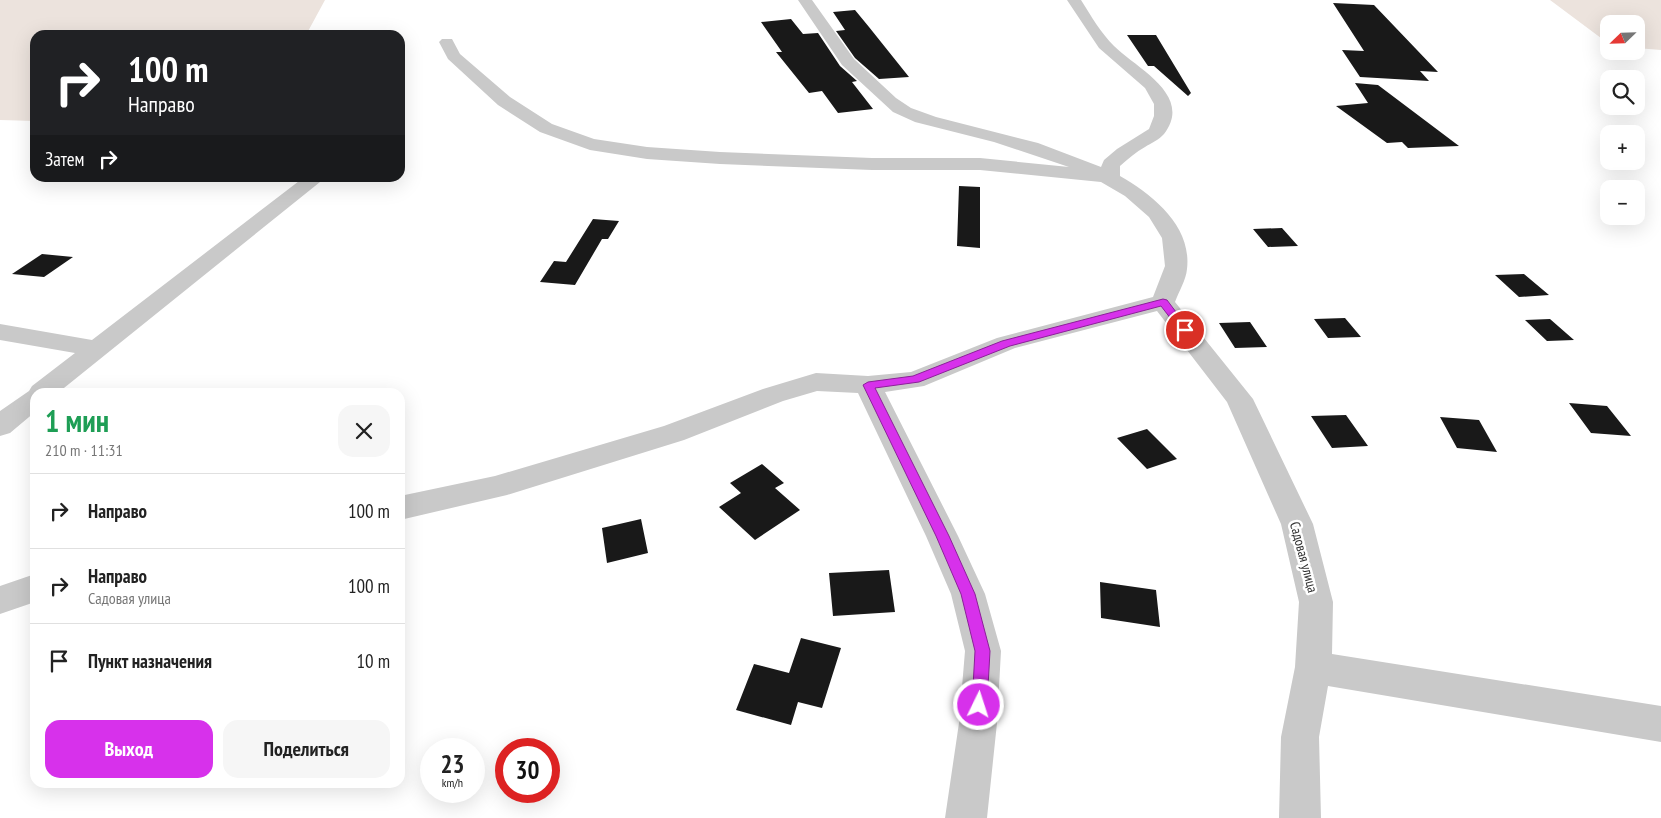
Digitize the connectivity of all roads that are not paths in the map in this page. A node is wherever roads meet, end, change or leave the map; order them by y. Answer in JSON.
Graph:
{"nodes":[{"id":1,"x":805,"y":0,"type":"edge"},
{"id":2,"x":1074,"y":0,"type":"edge"},
{"id":3,"x":447,"y":42,"type":"dead end"},
{"id":4,"x":1110,"y":177,"type":"junction"},
{"id":5,"x":310,"y":182,"type":"edge"},
{"id":6,"x":1163,"y":302,"type":"junction"},
{"id":7,"x":0,"y":332,"type":"edge"},
{"id":8,"x":98,"y":349,"type":"junction"},
{"id":9,"x":868,"y":385,"type":"junction"},
{"id":10,"x":47,"y":388,"type":"edge"},
{"id":11,"x":30,"y":402,"type":"edge"},
{"id":12,"x":0,"y":426,"type":"edge"},
{"id":13,"x":405,"y":507,"type":"edge"},
{"id":14,"x":30,"y":590,"type":"edge"},
{"id":15,"x":0,"y":600,"type":"edge"},
{"id":16,"x":1313,"y":667,"type":"junction"},
{"id":17,"x":1661,"y":724,"type":"edge"},
{"id":18,"x":966,"y":818,"type":"edge"},
{"id":19,"x":1300,"y":818,"type":"edge"}],
"edges":[{"from":1,"to":4,"type":"street"},
{"from":2,"to":4,"type":"street"},
{"from":3,"to":4,"type":"street"},
{"from":4,"to":6,"type":"street"},
{"from":5,"to":8,"type":"street"},
{"from":6,"to":9,"type":"street"},
{"from":6,"to":16,"type":"street","name":"Садовая улица"},
{"from":7,"to":8,"type":"street"},
{"from":8,"to":10,"type":"street"},
{"from":9,"to":13,"type":"street"},
{"from":9,"to":18,"type":"street"},
{"from":11,"to":12,"type":"street"},
{"from":14,"to":15,"type":"street"},
{"from":16,"to":17,"type":"street"},
{"from":16,"to":19,"type":"street","name":"Садовая улица"}]}
